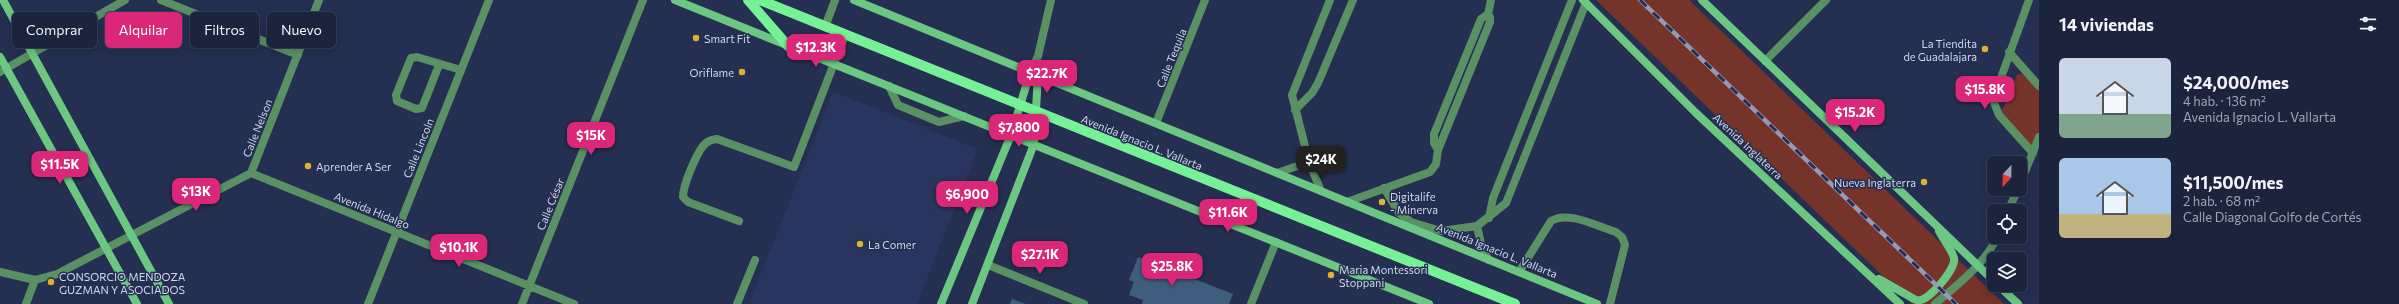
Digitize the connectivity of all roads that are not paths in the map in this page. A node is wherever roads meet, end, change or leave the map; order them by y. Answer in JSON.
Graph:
{"nodes":[{"id":1,"x":3,"y":0,"type":"edge"},
{"id":2,"x":125,"y":0,"type":"edge"},
{"id":3,"x":161,"y":0,"type":"edge"},
{"id":4,"x":320,"y":0,"type":"edge"},
{"id":5,"x":489,"y":0,"type":"edge"},
{"id":6,"x":642,"y":0,"type":"edge"},
{"id":7,"x":675,"y":0,"type":"edge"},
{"id":8,"x":748,"y":0,"type":"edge"},
{"id":9,"x":760,"y":0,"type":"edge"},
{"id":10,"x":836,"y":0,"type":"edge"},
{"id":11,"x":854,"y":0,"type":"edge"},
{"id":12,"x":1051,"y":0,"type":"edge"},
{"id":13,"x":1205,"y":0,"type":"edge"},
{"id":14,"x":1330,"y":0,"type":"edge"},
{"id":15,"x":1353,"y":0,"type":"edge"},
{"id":16,"x":1491,"y":0,"type":"edge"},
{"id":17,"x":1572,"y":0,"type":"edge"},
{"id":18,"x":1702,"y":0,"type":"edge"},
{"id":19,"x":1826,"y":0,"type":"edge"},
{"id":20,"x":2029,"y":0,"type":"edge"},
{"id":21,"x":1585,"y":2,"type":"edge"},
{"id":22,"x":825,"y":27,"type":"junction"},
{"id":23,"x":845,"y":35,"type":"junction"},
{"id":24,"x":788,"y":46,"type":"junction"},
{"id":25,"x":2009,"y":52,"type":"junction"},
{"id":26,"x":32,"y":54,"type":"junction"},
{"id":27,"x":298,"y":55,"type":"junction"},
{"id":28,"x":0,"y":57,"type":"edge"},
{"id":29,"x":1765,"y":61,"type":"junction"},
{"id":30,"x":834,"y":64,"type":"junction"},
{"id":31,"x":439,"y":65,"type":"junction"},
{"id":32,"x":3,"y":70,"type":"edge"},
{"id":33,"x":461,"y":70,"type":"junction"},
{"id":34,"x":1034,"y":74,"type":"junction"},
{"id":35,"x":888,"y":86,"type":"junction"},
{"id":36,"x":2039,"y":86,"type":"edge"},
{"id":37,"x":1019,"y":106,"type":"junction"},
{"id":38,"x":1295,"y":110,"type":"junction"},
{"id":39,"x":1037,"y":113,"type":"junction"},
{"id":40,"x":964,"y":116,"type":"junction"},
{"id":41,"x":1156,"y":124,"type":"junction"},
{"id":42,"x":1011,"y":134,"type":"junction"},
{"id":43,"x":2039,"y":137,"type":"edge"},
{"id":44,"x":1034,"y":144,"type":"junction"},
{"id":45,"x":2033,"y":153,"type":"junction"},
{"id":46,"x":1309,"y":162,"type":"junction"},
{"id":47,"x":2027,"y":167,"type":"edge"},
{"id":48,"x":251,"y":173,"type":"junction"},
{"id":49,"x":1278,"y":173,"type":"junction"},
{"id":50,"x":1384,"y":188,"type":"junction"},
{"id":51,"x":1321,"y":191,"type":"junction"},
{"id":52,"x":1347,"y":202,"type":"junction"},
{"id":53,"x":1489,"y":218,"type":"junction"},
{"id":54,"x":739,"y":221,"type":"dead end"},
{"id":55,"x":1936,"y":224,"type":"junction"},
{"id":56,"x":1476,"y":226,"type":"junction"},
{"id":57,"x":396,"y":232,"type":"junction"},
{"id":58,"x":132,"y":234,"type":"junction"},
{"id":59,"x":1276,"y":242,"type":"junction"},
{"id":60,"x":1993,"y":244,"type":"edge"},
{"id":61,"x":106,"y":248,"type":"junction"},
{"id":62,"x":755,"y":260,"type":"dead end"},
{"id":63,"x":1490,"y":260,"type":"junction"},
{"id":64,"x":988,"y":265,"type":"junction"},
{"id":65,"x":1977,"y":265,"type":"junction"},
{"id":66,"x":0,"y":272,"type":"edge"},
{"id":67,"x":1519,"y":272,"type":"junction"},
{"id":68,"x":1868,"y":272,"type":"junction"},
{"id":69,"x":1987,"y":274,"type":"edge"},
{"id":70,"x":35,"y":280,"type":"junction"},
{"id":71,"x":529,"y":286,"type":"junction"},
{"id":72,"x":2005,"y":292,"type":"edge"},
{"id":73,"x":26,"y":304,"type":"edge"},
{"id":74,"x":137,"y":304,"type":"edge"},
{"id":75,"x":169,"y":304,"type":"edge"},
{"id":76,"x":368,"y":304,"type":"edge"},
{"id":77,"x":522,"y":304,"type":"edge"},
{"id":78,"x":574,"y":304,"type":"edge"},
{"id":79,"x":737,"y":304,"type":"edge"},
{"id":80,"x":941,"y":304,"type":"edge"},
{"id":81,"x":972,"y":304,"type":"edge"},
{"id":82,"x":1084,"y":304,"type":"edge"},
{"id":83,"x":1251,"y":304,"type":"edge"},
{"id":84,"x":1429,"y":304,"type":"edge"},
{"id":85,"x":1515,"y":304,"type":"edge"},
{"id":86,"x":1597,"y":304,"type":"edge"},
{"id":87,"x":1610,"y":304,"type":"edge"},
{"id":88,"x":1900,"y":304,"type":"edge"},
{"id":89,"x":1935,"y":304,"type":"edge"},
{"id":90,"x":2018,"y":304,"type":"edge"}],
"edges":[{"from":1,"to":26,"type":"street"},
{"from":2,"to":26,"type":"street"},
{"from":3,"to":27,"type":"street"},
{"from":4,"to":27,"type":"street","name":"Calle Nelson"},
{"from":5,"to":33,"type":"street","name":"Calle Lincoln"},
{"from":6,"to":71,"type":"street","name":"Calle César"},
{"from":7,"to":24,"type":"street"},
{"from":8,"to":24,"type":"main road"},
{"from":9,"to":22,"type":"main road","name":"Avenida Ignacio L. Vallarta"},
{"from":10,"to":22,"type":"street"},
{"from":11,"to":34,"type":"street","name":"Avenida Ignacio L. Vallarta"},
{"from":12,"to":34,"type":"street"},
{"from":13,"to":41,"type":"street","name":"Calle Tequila"},
{"from":14,"to":38,"type":"street"},
{"from":15,"to":38,"type":"street"},
{"from":16,"to":50,"type":"street"},
{"from":17,"to":53,"type":"street"},
{"from":18,"to":29,"type":"street"},
{"from":19,"to":29,"type":"street"},
{"from":20,"to":25,"type":"street"},
{"from":21,"to":53,"type":"street"},
{"from":21,"to":68,"type":"street","name":"Avenida Inglaterra"},
{"from":22,"to":23,"type":"main road","name":"Avenida Ignacio L. Vallarta"},
{"from":23,"to":30,"type":"street"},
{"from":23,"to":37,"type":"main road","name":"Avenida Ignacio L. Vallarta"},
{"from":24,"to":30,"type":"street"},
{"from":25,"to":36,"type":"street"},
{"from":25,"to":45,"type":"street"},
{"from":26,"to":32,"type":"street"},
{"from":26,"to":58,"type":"street"},
{"from":27,"to":48,"type":"street","name":"Calle Nelson"},
{"from":28,"to":32,"type":"street"},
{"from":29,"to":55,"type":"street"},
{"from":30,"to":35,"type":"street"},
{"from":30,"to":54,"type":"street"},
{"from":31,"to":31,"type":"street"},
{"from":31,"to":33,"type":"street"},
{"from":32,"to":61,"type":"street"},
{"from":33,"to":57,"type":"street","name":"Calle Lincoln"},
{"from":34,"to":37,"type":"street"},
{"from":34,"to":39,"type":"street"},
{"from":34,"to":41,"type":"street","name":"Avenida Ignacio L. Vallarta"},
{"from":35,"to":40,"type":"street"},
{"from":35,"to":40,"type":"street"},
{"from":37,"to":39,"type":"main road","name":"Avenida Ignacio L. Vallarta"},
{"from":37,"to":42,"type":"street"},
{"from":38,"to":46,"type":"street"},
{"from":39,"to":44,"type":"street"},
{"from":39,"to":85,"type":"main road","name":"Avenida Ignacio L. Vallarta"},
{"from":40,"to":42,"type":"street"},
{"from":41,"to":49,"type":"street","name":"Avenida Ignacio L. Vallarta"},
{"from":42,"to":44,"type":"street"},
{"from":42,"to":80,"type":"street"},
{"from":43,"to":45,"type":"street"},
{"from":44,"to":59,"type":"street"},
{"from":44,"to":64,"type":"street"},
{"from":45,"to":47,"type":"street"},
{"from":46,"to":49,"type":"street"},
{"from":46,"to":51,"type":"street"},
{"from":48,"to":57,"type":"street","name":"Avenida Hidalgo"},
{"from":48,"to":58,"type":"street","name":"Calle Nelson"},
{"from":49,"to":51,"type":"street","name":"Avenida Ignacio L. Vallarta"},
{"from":50,"to":52,"type":"street"},
{"from":50,"to":56,"type":"street"},
{"from":51,"to":52,"type":"street","name":"Avenida Ignacio L. Vallarta"},
{"from":52,"to":63,"type":"street","name":"Avenida Ignacio L. Vallarta"},
{"from":53,"to":56,"type":"street"},
{"from":55,"to":65,"type":"street"},
{"from":55,"to":68,"type":"street"},
{"from":56,"to":63,"type":"street"},
{"from":57,"to":71,"type":"street","name":"Avenida Hidalgo"},
{"from":57,"to":76,"type":"street","name":"Calle Lincoln"},
{"from":58,"to":61,"type":"street","name":"Calle Nelson"},
{"from":58,"to":75,"type":"street"},
{"from":59,"to":83,"type":"street"},
{"from":59,"to":84,"type":"street"},
{"from":60,"to":65,"type":"street"},
{"from":61,"to":70,"type":"street","name":"Calle Nelson"},
{"from":61,"to":74,"type":"street"},
{"from":62,"to":79,"type":"street"},
{"from":63,"to":67,"type":"street","name":"Avenida Ignacio L. Vallarta"},
{"from":64,"to":81,"type":"street"},
{"from":64,"to":82,"type":"street"},
{"from":65,"to":69,"type":"street"},
{"from":65,"to":89,"type":"street"},
{"from":66,"to":70,"type":"street"},
{"from":67,"to":86,"type":"street","name":"Avenida Ignacio L. Vallarta"},
{"from":67,"to":87,"type":"street"},
{"from":68,"to":88,"type":"street","name":"Avenida Inglaterra"},
{"from":70,"to":73,"type":"street"},
{"from":71,"to":77,"type":"street","name":"Calle César"},
{"from":71,"to":78,"type":"street","name":"Avenida Hidalgo"},
{"from":72,"to":90,"type":"street"}]}
